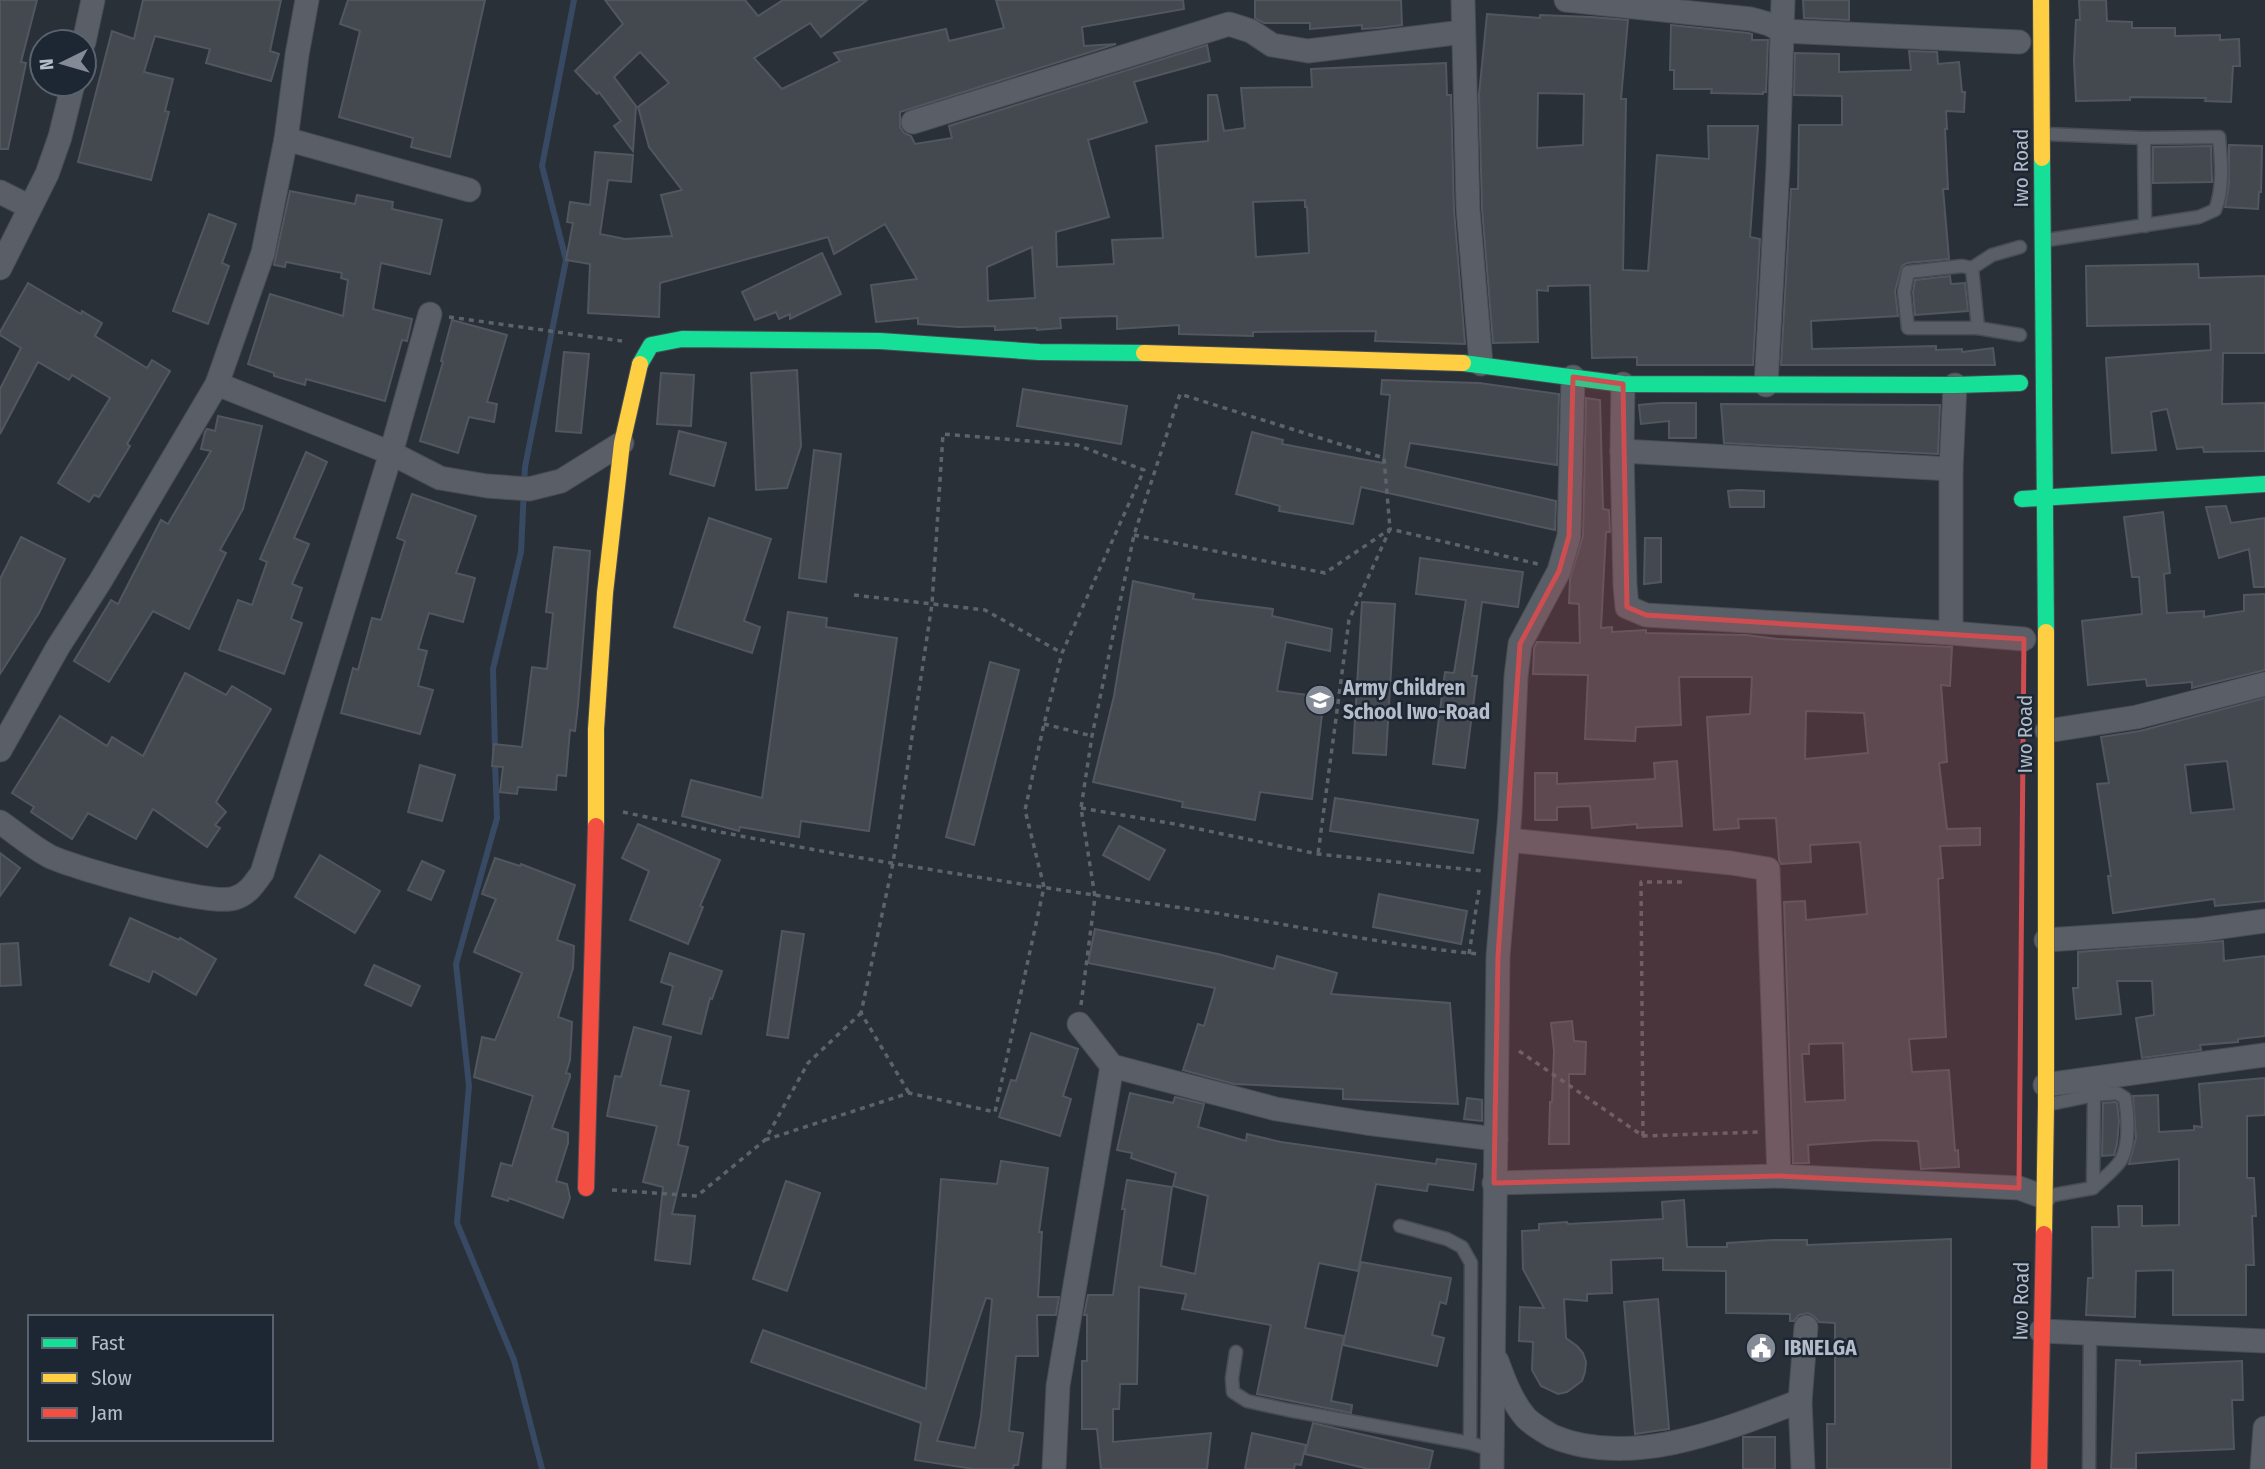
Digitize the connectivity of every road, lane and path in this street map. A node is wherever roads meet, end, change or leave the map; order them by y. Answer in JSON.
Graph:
{"nodes":[{"id":1,"x":93,"y":0,"type":"edge"},
{"id":2,"x":307,"y":0,"type":"edge"},
{"id":3,"x":1463,"y":0,"type":"edge"},
{"id":4,"x":1566,"y":0,"type":"edge"},
{"id":5,"x":1783,"y":0,"type":"edge"},
{"id":6,"x":2041,"y":0,"type":"edge"},
{"id":7,"x":87,"y":28,"type":"edge"},
{"id":8,"x":1463,"y":32,"type":"junction"},
{"id":9,"x":1783,"y":32,"type":"junction"},
{"id":10,"x":2019,"y":40,"type":"dead end"},
{"id":11,"x":70,"y":98,"type":"edge"},
{"id":12,"x":913,"y":122,"type":"dead end"},
{"id":13,"x":2042,"y":134,"type":"junction"},
{"id":14,"x":2144,"y":138,"type":"junction"},
{"id":15,"x":286,"y":139,"type":"junction"},
{"id":16,"x":469,"y":190,"type":"dead end"},
{"id":17,"x":0,"y":192,"type":"edge"},
{"id":18,"x":30,"y":207,"type":"junction"},
{"id":19,"x":2145,"y":226,"type":"junction"},
{"id":20,"x":2042,"y":241,"type":"junction"},
{"id":21,"x":2020,"y":246,"type":"dead end"},
{"id":22,"x":0,"y":268,"type":"edge"},
{"id":23,"x":1972,"y":268,"type":"junction"},
{"id":24,"x":430,"y":314,"type":"joint"},
{"id":25,"x":1978,"y":328,"type":"junction"},
{"id":26,"x":2020,"y":335,"type":"dead end"},
{"id":27,"x":651,"y":345,"type":"junction"},
{"id":28,"x":1481,"y":364,"type":"junction"},
{"id":29,"x":1573,"y":377,"type":"junction"},
{"id":30,"x":217,"y":384,"type":"junction"},
{"id":31,"x":1623,"y":384,"type":"junction"},
{"id":32,"x":2020,"y":384,"type":"dead end"},
{"id":33,"x":1766,"y":385,"type":"junction"},
{"id":34,"x":1955,"y":385,"type":"junction"},
{"id":35,"x":622,"y":443,"type":"junction"},
{"id":36,"x":1622,"y":451,"type":"junction"},
{"id":37,"x":391,"y":453,"type":"junction"},
{"id":38,"x":1951,"y":470,"type":"junction"},
{"id":39,"x":2265,"y":484,"type":"edge"},
{"id":40,"x":2046,"y":497,"type":"junction"},
{"id":41,"x":2022,"y":499,"type":"dead end"},
{"id":42,"x":1390,"y":529,"type":"junction"},
{"id":43,"x":1134,"y":535,"type":"junction"},
{"id":44,"x":1548,"y":566,"type":"dead end"},
{"id":45,"x":854,"y":595,"type":"dead end"},
{"id":46,"x":932,"y":604,"type":"junction"},
{"id":47,"x":1951,"y":632,"type":"junction"},
{"id":48,"x":2024,"y":640,"type":"dead end"},
{"id":49,"x":1062,"y":653,"type":"junction"},
{"id":50,"x":2265,"y":684,"type":"edge"},
{"id":51,"x":1044,"y":724,"type":"junction"},
{"id":52,"x":2047,"y":731,"type":"junction"},
{"id":53,"x":1092,"y":736,"type":"junction"},
{"id":54,"x":0,"y":750,"type":"edge"},
{"id":55,"x":597,"y":806,"type":"junction"},
{"id":56,"x":1082,"y":808,"type":"junction"},
{"id":57,"x":0,"y":822,"type":"edge"},
{"id":58,"x":1508,"y":840,"type":"junction"},
{"id":59,"x":1318,"y":854,"type":"junction"},
{"id":60,"x":893,"y":863,"type":"junction"},
{"id":61,"x":1482,"y":871,"type":"dead end"},
{"id":62,"x":1692,"y":882,"type":"dead end"},
{"id":63,"x":1044,"y":887,"type":"junction"},
{"id":64,"x":1095,"y":897,"type":"junction"},
{"id":65,"x":2265,"y":921,"type":"edge"},
{"id":66,"x":2046,"y":940,"type":"junction"},
{"id":67,"x":1498,"y":956,"type":"junction"},
{"id":68,"x":860,"y":1013,"type":"junction"},
{"id":69,"x":1079,"y":1024,"type":"joint"},
{"id":70,"x":1496,"y":1036,"type":"junction"},
{"id":71,"x":2265,"y":1055,"type":"edge"},
{"id":72,"x":1112,"y":1066,"type":"junction"},
{"id":73,"x":909,"y":1093,"type":"junction"},
{"id":74,"x":2094,"y":1094,"type":"junction"},
{"id":75,"x":2045,"y":1095,"type":"junction"},
{"id":76,"x":1758,"y":1132,"type":"dead end"},
{"id":77,"x":1643,"y":1136,"type":"junction"},
{"id":78,"x":1496,"y":1139,"type":"junction"},
{"id":79,"x":765,"y":1140,"type":"junction"},
{"id":80,"x":1779,"y":1176,"type":"junction"},
{"id":81,"x":1494,"y":1184,"type":"junction"},
{"id":82,"x":586,"y":1188,"type":"joint"},
{"id":83,"x":2093,"y":1188,"type":"junction"},
{"id":84,"x":2044,"y":1197,"type":"junction"},
{"id":85,"x":1400,"y":1226,"type":"dead end"},
{"id":86,"x":1806,"y":1327,"type":"dead end"},
{"id":87,"x":2041,"y":1331,"type":"junction"},
{"id":88,"x":2090,"y":1333,"type":"junction"},
{"id":89,"x":2265,"y":1341,"type":"edge"},
{"id":90,"x":1236,"y":1352,"type":"dead end"},
{"id":91,"x":1493,"y":1352,"type":"junction"},
{"id":92,"x":1800,"y":1401,"type":"junction"},
{"id":93,"x":2265,"y":1428,"type":"edge"},
{"id":94,"x":1470,"y":1443,"type":"junction"},
{"id":95,"x":1492,"y":1459,"type":"edge"},
{"id":96,"x":1054,"y":1469,"type":"edge"},
{"id":97,"x":1802,"y":1469,"type":"edge"},
{"id":98,"x":2039,"y":1469,"type":"edge"},
{"id":99,"x":2089,"y":1469,"type":"edge"},
{"id":100,"x":2262,"y":1469,"type":"edge"}],
"edges":[{"from":1,"to":7,"type":"street"},
{"from":2,"to":15,"type":"street"},
{"from":3,"to":8,"type":"street"},
{"from":4,"to":9,"type":"street"},
{"from":5,"to":9,"type":"street"},
{"from":6,"to":13,"type":"main road","name":"Iwo Road"},
{"from":8,"to":12,"type":"street"},
{"from":8,"to":28,"type":"street"},
{"from":9,"to":10,"type":"street"},
{"from":9,"to":33,"type":"street"},
{"from":11,"to":18,"type":"street"},
{"from":13,"to":14,"type":"lane"},
{"from":13,"to":20,"type":"main road","name":"Iwo Road"},
{"from":14,"to":19,"type":"lane"},
{"from":14,"to":19,"type":"lane"},
{"from":15,"to":16,"type":"street"},
{"from":15,"to":30,"type":"street"},
{"from":17,"to":18,"type":"street"},
{"from":18,"to":22,"type":"street"},
{"from":19,"to":20,"type":"lane"},
{"from":20,"to":40,"type":"main road","name":"Iwo Road"},
{"from":21,"to":23,"type":"lane"},
{"from":23,"to":25,"type":"lane"},
{"from":23,"to":25,"type":"lane"},
{"from":24,"to":27,"type":"path"},
{"from":24,"to":37,"type":"street"},
{"from":25,"to":26,"type":"lane"},
{"from":27,"to":28,"type":"main road"},
{"from":27,"to":35,"type":"main road"},
{"from":28,"to":29,"type":"main road"},
{"from":29,"to":31,"type":"main road"},
{"from":29,"to":58,"type":"street"},
{"from":30,"to":37,"type":"street"},
{"from":30,"to":54,"type":"street"},
{"from":31,"to":33,"type":"main road"},
{"from":31,"to":36,"type":"street"},
{"from":32,"to":34,"type":"main road"},
{"from":33,"to":34,"type":"main road"},
{"from":34,"to":38,"type":"street"},
{"from":35,"to":37,"type":"street"},
{"from":35,"to":55,"type":"main road"},
{"from":36,"to":38,"type":"street"},
{"from":36,"to":47,"type":"street"},
{"from":37,"to":57,"type":"street"},
{"from":38,"to":47,"type":"street"},
{"from":39,"to":40,"type":"main road"},
{"from":40,"to":41,"type":"main road"},
{"from":40,"to":52,"type":"main road","name":"Iwo Road"},
{"from":42,"to":43,"type":"path"},
{"from":42,"to":43,"type":"path"},
{"from":42,"to":44,"type":"path"},
{"from":42,"to":59,"type":"path"},
{"from":43,"to":53,"type":"path"},
{"from":45,"to":46,"type":"path"},
{"from":46,"to":49,"type":"path"},
{"from":46,"to":49,"type":"path"},
{"from":46,"to":60,"type":"path"},
{"from":47,"to":48,"type":"street"},
{"from":49,"to":51,"type":"path"},
{"from":50,"to":52,"type":"street"},
{"from":51,"to":53,"type":"path"},
{"from":51,"to":63,"type":"path"},
{"from":52,"to":66,"type":"main road","name":"Iwo Road"},
{"from":53,"to":56,"type":"path"},
{"from":55,"to":60,"type":"path"},
{"from":55,"to":82,"type":"main road"},
{"from":56,"to":59,"type":"path"},
{"from":56,"to":64,"type":"path"},
{"from":58,"to":67,"type":"street"},
{"from":58,"to":80,"type":"street"},
{"from":59,"to":61,"type":"path"},
{"from":60,"to":63,"type":"path"},
{"from":60,"to":68,"type":"path"},
{"from":62,"to":77,"type":"path"},
{"from":63,"to":64,"type":"path"},
{"from":63,"to":73,"type":"path"},
{"from":64,"to":67,"type":"path"},
{"from":64,"to":69,"type":"path"},
{"from":65,"to":66,"type":"street"},
{"from":66,"to":75,"type":"main road","name":"Iwo Road"},
{"from":67,"to":70,"type":"street"},
{"from":68,"to":73,"type":"path"},
{"from":68,"to":79,"type":"path"},
{"from":69,"to":72,"type":"street"},
{"from":70,"to":77,"type":"path"},
{"from":70,"to":78,"type":"street"},
{"from":71,"to":75,"type":"street"},
{"from":72,"to":78,"type":"street"},
{"from":72,"to":96,"type":"street"},
{"from":73,"to":79,"type":"path"},
{"from":74,"to":75,"type":"lane"},
{"from":74,"to":83,"type":"lane"},
{"from":74,"to":83,"type":"lane"},
{"from":75,"to":84,"type":"main road","name":"Iwo Road"},
{"from":76,"to":77,"type":"path"},
{"from":78,"to":81,"type":"street"},
{"from":79,"to":82,"type":"path"},
{"from":80,"to":81,"type":"street"},
{"from":80,"to":84,"type":"street"},
{"from":81,"to":91,"type":"street"},
{"from":83,"to":84,"type":"lane"},
{"from":84,"to":87,"type":"main road","name":"Iwo Road"},
{"from":85,"to":94,"type":"lane"},
{"from":86,"to":92,"type":"street"},
{"from":87,"to":88,"type":"street"},
{"from":87,"to":98,"type":"main road","name":"Iwo Road"},
{"from":88,"to":89,"type":"street"},
{"from":88,"to":99,"type":"lane"},
{"from":90,"to":94,"type":"lane"},
{"from":91,"to":92,"type":"street"},
{"from":91,"to":95,"type":"street"},
{"from":92,"to":97,"type":"street"},
{"from":93,"to":100,"type":"street"},
{"from":94,"to":95,"type":"lane"}]}
